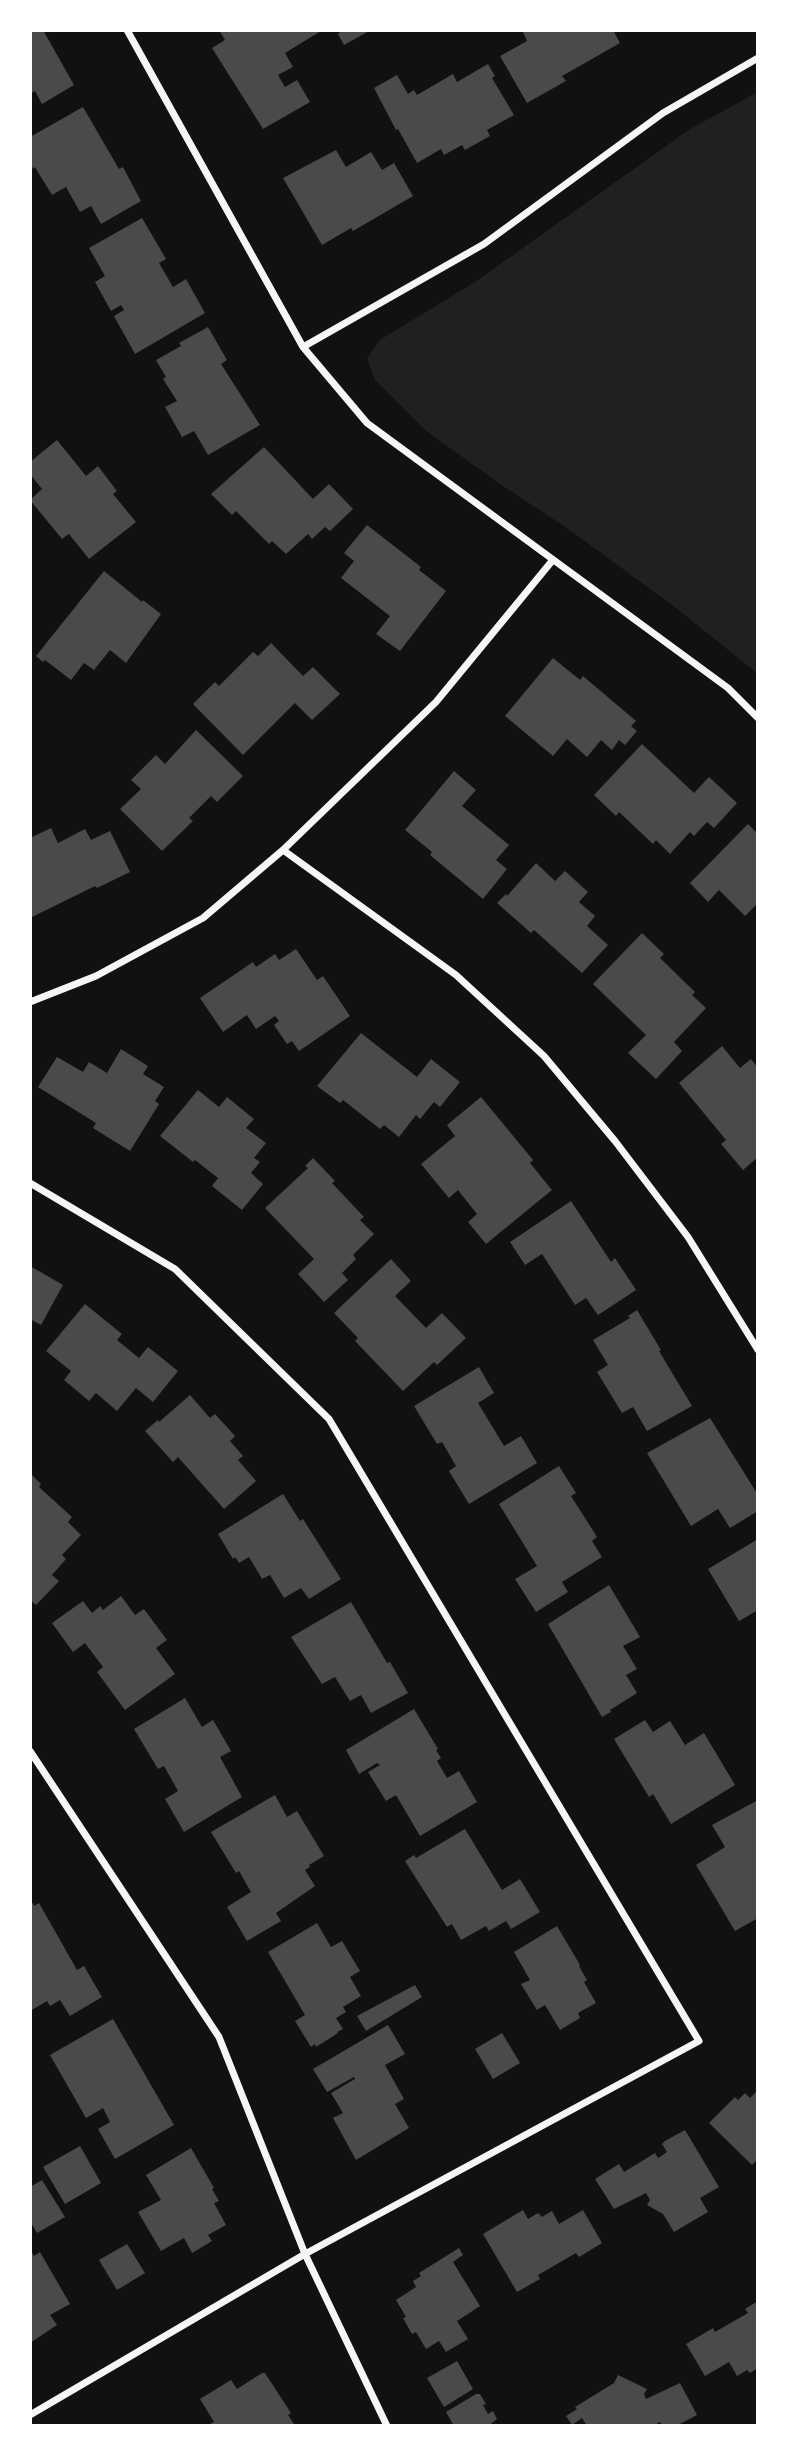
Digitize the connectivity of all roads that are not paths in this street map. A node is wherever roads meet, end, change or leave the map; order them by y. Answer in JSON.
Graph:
{"nodes":[{"id":1,"x":127,"y":30,"type":"edge"},
{"id":2,"x":758,"y":58,"type":"edge"},
{"id":3,"x":303,"y":346,"type":"junction"},
{"id":4,"x":552,"y":561,"type":"junction"},
{"id":5,"x":758,"y":718,"type":"edge"},
{"id":6,"x":283,"y":850,"type":"junction"},
{"id":7,"x":30,"y":1002,"type":"edge"},
{"id":8,"x":30,"y":1183,"type":"edge"},
{"id":9,"x":758,"y":1350,"type":"edge"},
{"id":10,"x":30,"y":1751,"type":"edge"},
{"id":11,"x":305,"y":2254,"type":"junction"},
{"id":12,"x":30,"y":2415,"type":"edge"},
{"id":13,"x":387,"y":2426,"type":"edge"}],
"edges":[{"from":1,"to":3,"type":"street"},
{"from":2,"to":3,"type":"street"},
{"from":3,"to":4,"type":"street"},
{"from":4,"to":5,"type":"street"},
{"from":4,"to":6,"type":"street"},
{"from":6,"to":7,"type":"street"},
{"from":6,"to":9,"type":"street"},
{"from":8,"to":11,"type":"street"},
{"from":10,"to":11,"type":"street"},
{"from":11,"to":12,"type":"street"},
{"from":11,"to":13,"type":"street"}]}
